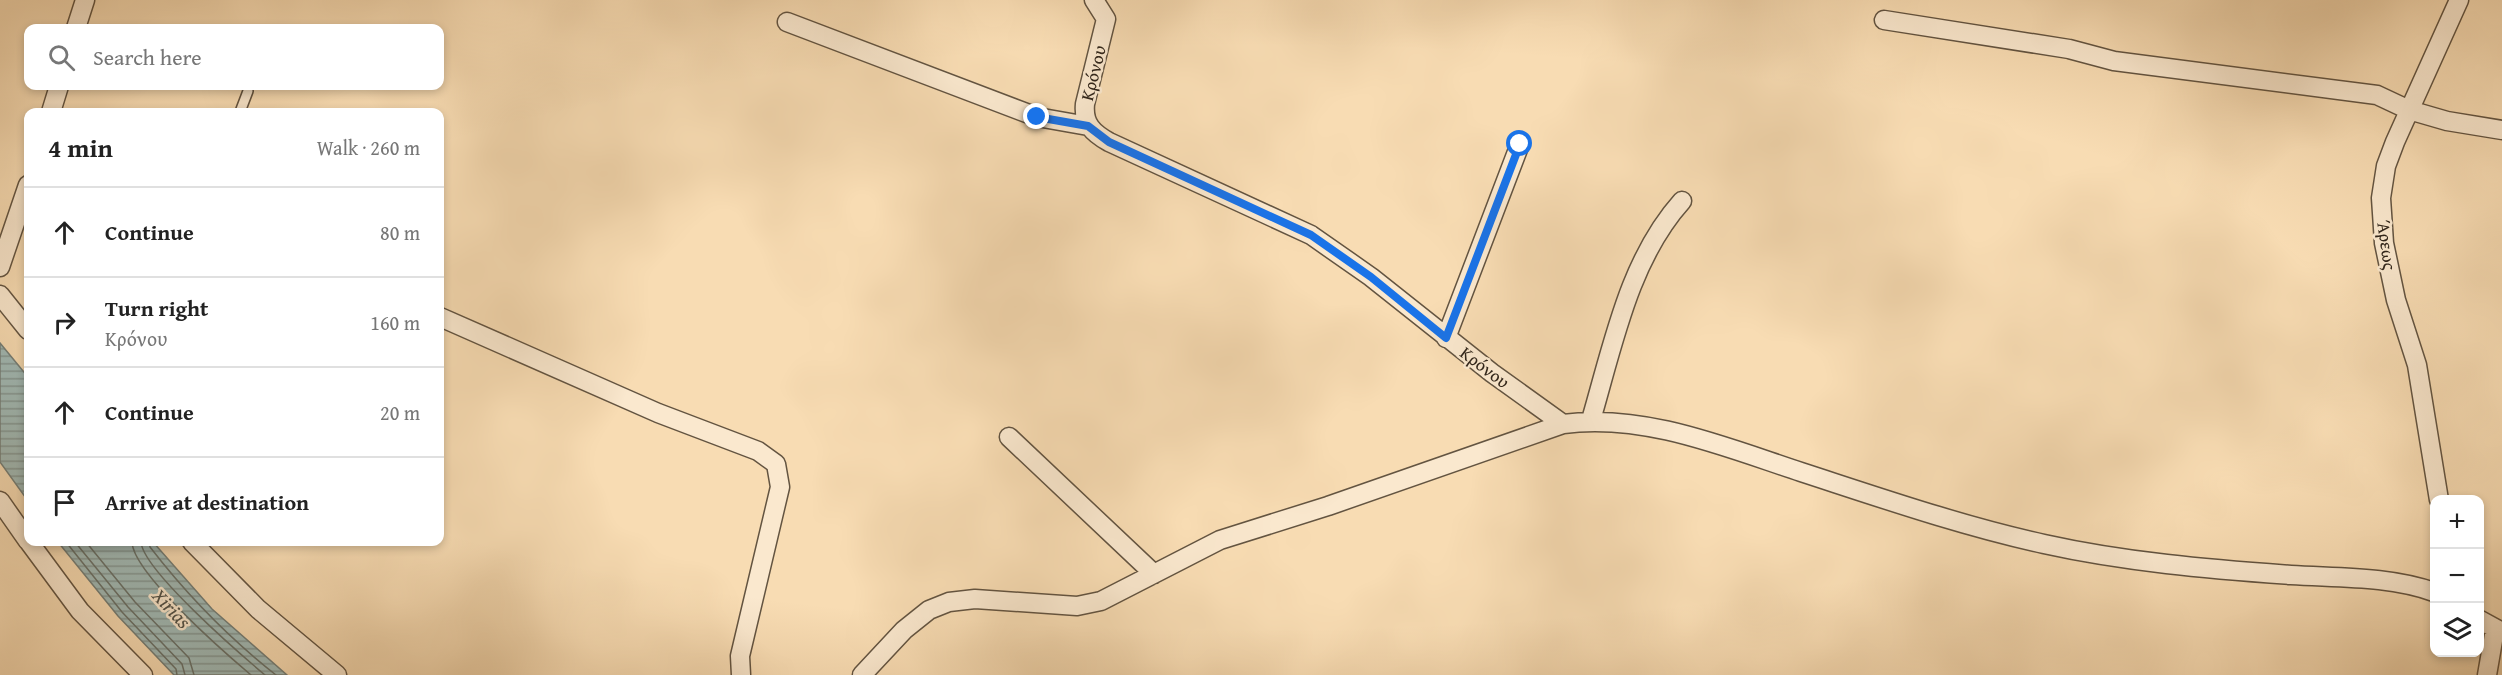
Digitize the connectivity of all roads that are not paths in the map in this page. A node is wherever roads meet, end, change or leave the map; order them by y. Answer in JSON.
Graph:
{"nodes":[{"id":1,"x":85,"y":0,"type":"edge"},
{"id":2,"x":2458,"y":0,"type":"edge"},
{"id":3,"x":1105,"y":4,"type":"edge"},
{"id":4,"x":1884,"y":20,"type":"dead end"},
{"id":5,"x":787,"y":22,"type":"dead end"},
{"id":6,"x":77,"y":24,"type":"edge"},
{"id":7,"x":59,"y":90,"type":"edge"},
{"id":8,"x":249,"y":91,"type":"dead end"},
{"id":9,"x":52,"y":108,"type":"edge"},
{"id":10,"x":242,"y":108,"type":"edge"},
{"id":11,"x":2409,"y":110,"type":"junction"},
{"id":12,"x":1088,"y":126,"type":"junction"},
{"id":13,"x":2502,"y":130,"type":"edge"},
{"id":14,"x":1520,"y":144,"type":"dead end"},
{"id":15,"x":24,"y":197,"type":"edge"},
{"id":16,"x":1683,"y":201,"type":"dead end"},
{"id":17,"x":0,"y":267,"type":"edge"},
{"id":18,"x":0,"y":295,"type":"edge"},
{"id":19,"x":24,"y":319,"type":"edge"},
{"id":20,"x":444,"y":319,"type":"edge"},
{"id":21,"x":1446,"y":338,"type":"junction"},
{"id":22,"x":1591,"y":420,"type":"junction"},
{"id":23,"x":1563,"y":424,"type":"junction"},
{"id":24,"x":1009,"y":437,"type":"dead end"},
{"id":25,"x":2438,"y":495,"type":"edge"},
{"id":26,"x":0,"y":501,"type":"edge"},
{"id":27,"x":24,"y":534,"type":"edge"},
{"id":28,"x":33,"y":546,"type":"edge"},
{"id":29,"x":196,"y":546,"type":"edge"},
{"id":30,"x":1154,"y":574,"type":"junction"},
{"id":31,"x":2430,"y":591,"type":"edge"},
{"id":32,"x":2492,"y":627,"type":"edge"},
{"id":33,"x":143,"y":675,"type":"edge"},
{"id":34,"x":337,"y":675,"type":"edge"},
{"id":35,"x":741,"y":675,"type":"edge"},
{"id":36,"x":862,"y":675,"type":"edge"},
{"id":37,"x":2487,"y":675,"type":"edge"}],
"edges":[{"from":1,"to":6,"type":"street"},
{"from":2,"to":11,"type":"street","name":"Άρεως"},
{"from":3,"to":12,"type":"street","name":"Κρόνου"},
{"from":4,"to":11,"type":"street"},
{"from":5,"to":12,"type":"street"},
{"from":7,"to":9,"type":"street"},
{"from":8,"to":10,"type":"lane"},
{"from":11,"to":13,"type":"street"},
{"from":11,"to":25,"type":"street","name":"Άρεως"},
{"from":12,"to":21,"type":"street","name":"Κρόνου"},
{"from":14,"to":21,"type":"street"},
{"from":15,"to":17,"type":"street"},
{"from":16,"to":22,"type":"street"},
{"from":18,"to":19,"type":"street"},
{"from":20,"to":35,"type":"street"},
{"from":21,"to":23,"type":"street","name":"Κρόνου"},
{"from":22,"to":23,"type":"street"},
{"from":22,"to":31,"type":"street"},
{"from":23,"to":30,"type":"street"},
{"from":24,"to":30,"type":"street"},
{"from":26,"to":27,"type":"street"},
{"from":28,"to":33,"type":"street"},
{"from":29,"to":34,"type":"street"},
{"from":30,"to":36,"type":"street"},
{"from":32,"to":37,"type":"street"}]}
